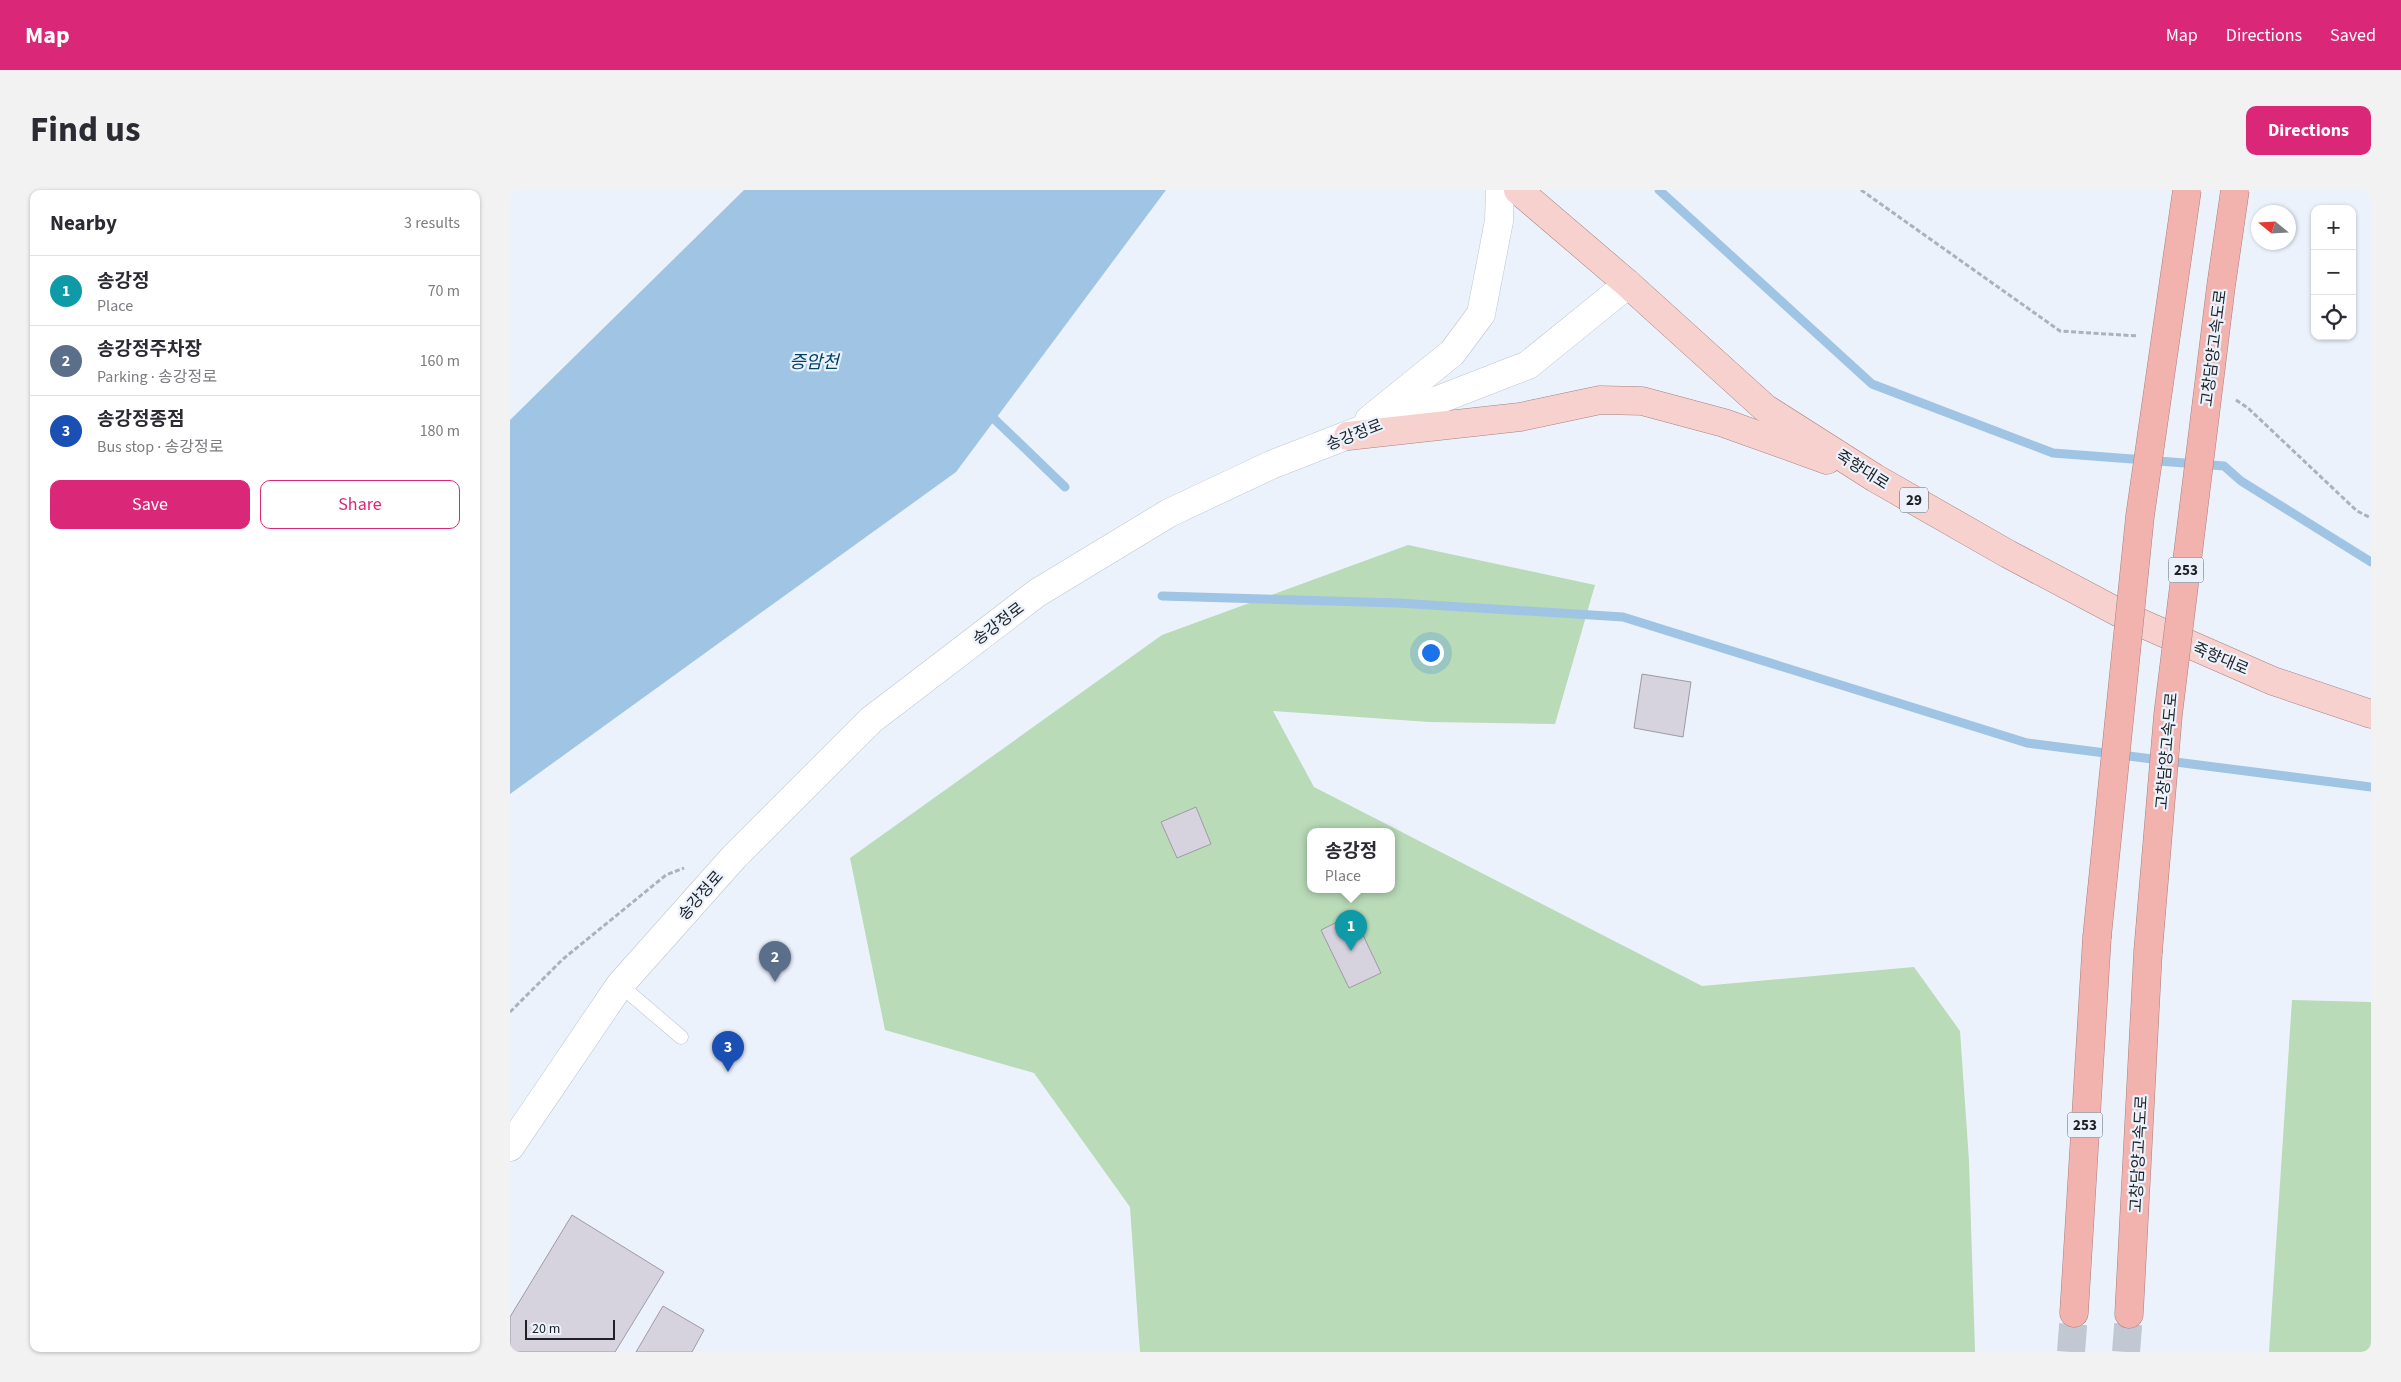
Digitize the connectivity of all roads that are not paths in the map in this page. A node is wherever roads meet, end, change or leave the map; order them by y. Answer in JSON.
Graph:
{"nodes":[{"id":1,"x":1500,"y":190,"type":"edge"},
{"id":2,"x":1518,"y":190,"type":"edge"},
{"id":3,"x":2187,"y":190,"type":"edge"},
{"id":4,"x":2235,"y":190,"type":"edge"},
{"id":5,"x":1628,"y":284,"type":"junction"},
{"id":6,"x":1348,"y":436,"type":"junction"},
{"id":7,"x":1875,"y":478,"type":"junction"},
{"id":8,"x":2371,"y":714,"type":"edge"},
{"id":9,"x":620,"y":985,"type":"junction"},
{"id":10,"x":682,"y":1037,"type":"dead end"},
{"id":11,"x":510,"y":1147,"type":"edge"},
{"id":12,"x":2074,"y":1312,"type":"tunnel mouth"},
{"id":13,"x":2129,"y":1314,"type":"tunnel mouth"}],
"edges":[{"from":1,"to":6,"type":"main road"},
{"from":2,"to":5,"type":"main road","name":"죽향대로","number":"29"},
{"from":3,"to":12,"type":"highway","number":"253","bridge":true},
{"from":4,"to":13,"type":"highway","name":"고창담양고속도로","number":"253","bridge":true},
{"from":5,"to":6,"type":"main road","name":"송강정로"},
{"from":5,"to":7,"type":"main road","name":"죽향대로","number":"29"},
{"from":6,"to":7,"type":"main road"},
{"from":6,"to":9,"type":"main road","name":"송강정로"},
{"from":7,"to":8,"type":"main road","name":"죽향대로","number":"29"},
{"from":9,"to":10,"type":"lane"},
{"from":9,"to":11,"type":"main road","name":"송강정로"}]}
